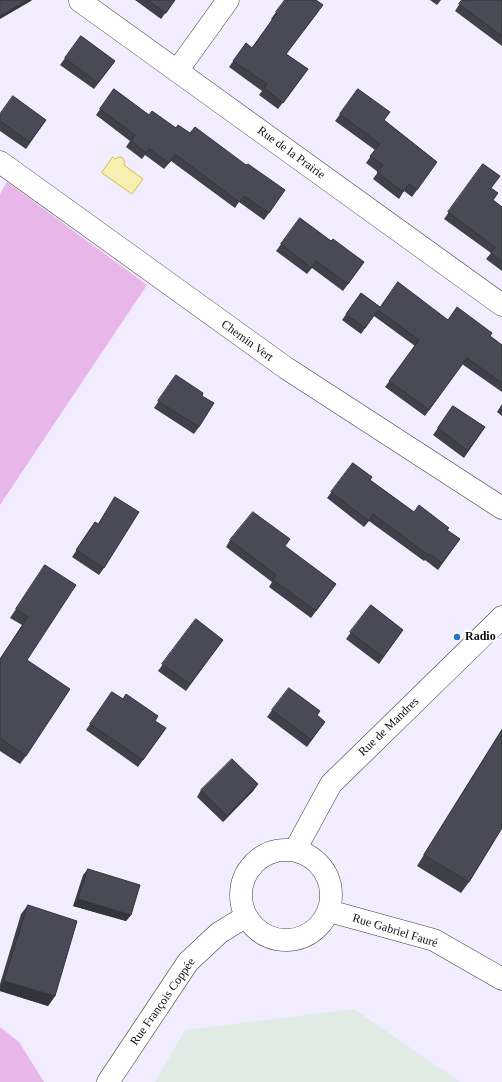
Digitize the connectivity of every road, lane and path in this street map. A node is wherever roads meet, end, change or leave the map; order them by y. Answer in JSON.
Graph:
{"nodes":[{"id":1,"x":228,"y":0,"type":"edge"},
{"id":2,"x":80,"y":1,"type":"dead end"},
{"id":3,"x":177,"y":71,"type":"junction"},
{"id":4,"x":0,"y":162,"type":"edge"},
{"id":5,"x":502,"y":305,"type":"edge"},
{"id":6,"x":502,"y":508,"type":"edge"},
{"id":7,"x":502,"y":617,"type":"edge"},
{"id":8,"x":296,"y":850,"type":"junction"},
{"id":9,"x":328,"y":911,"type":"junction"},
{"id":10,"x":246,"y":917,"type":"junction"},
{"id":11,"x":502,"y":979,"type":"edge"},
{"id":12,"x":108,"y":1082,"type":"edge"}],
"edges":[{"from":1,"to":3,"type":"street"},
{"from":2,"to":3,"type":"street","name":"Rue de la Prairie"},
{"from":3,"to":5,"type":"street","name":"Rue de la Prairie"},
{"from":4,"to":6,"type":"street","name":"Chemin Vert"},
{"from":7,"to":8,"type":"street","name":"Rue de Mandres"},
{"from":8,"to":9,"type":"street"},
{"from":8,"to":10,"type":"street"},
{"from":9,"to":10,"type":"street"},
{"from":9,"to":11,"type":"street","name":"Rue Gabriel Fauré"},
{"from":10,"to":12,"type":"street","name":"Rue François Coppée"}]}
